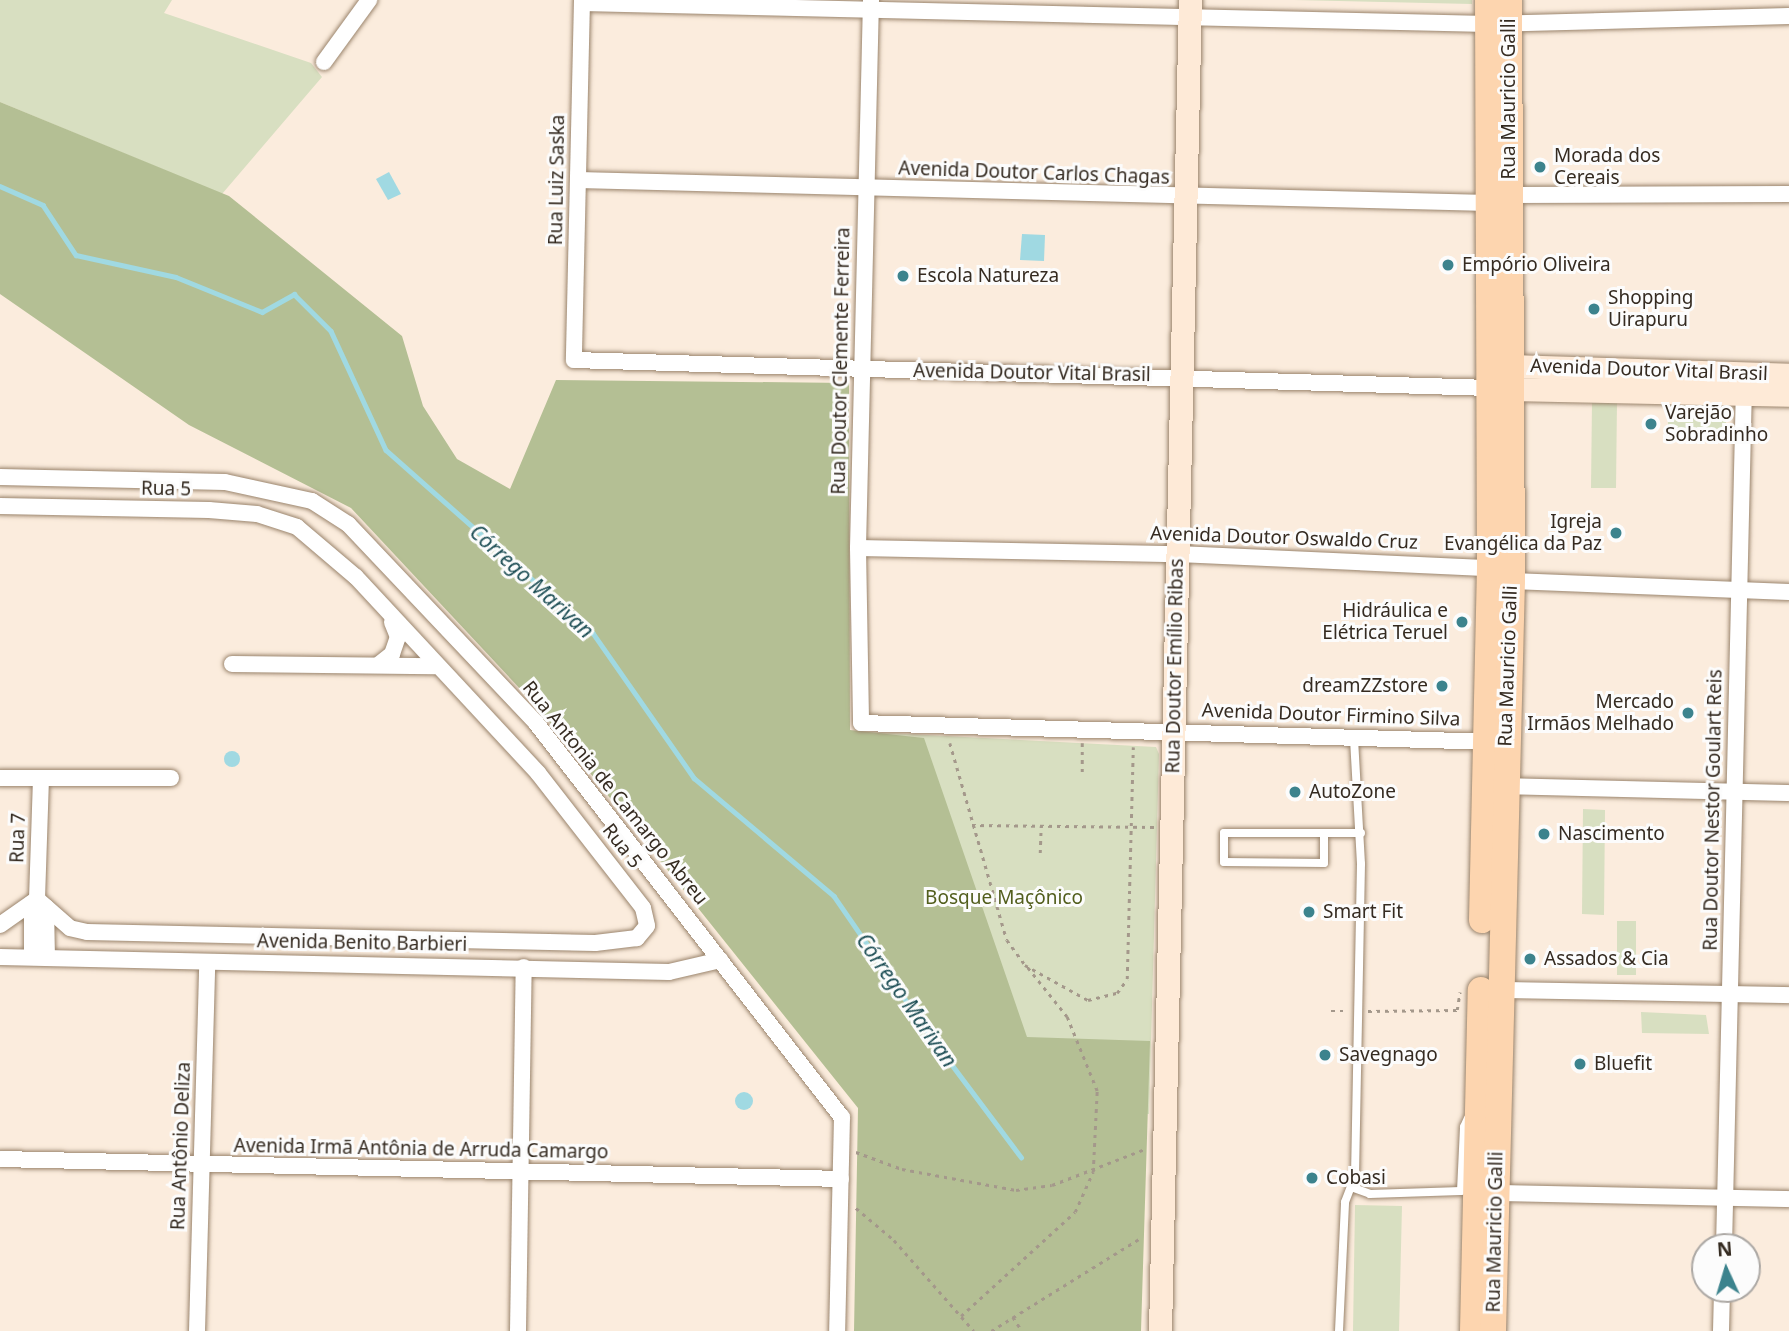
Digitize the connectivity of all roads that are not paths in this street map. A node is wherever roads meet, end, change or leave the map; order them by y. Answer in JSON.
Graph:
{"nodes":[{"id":1,"x":369,"y":0,"type":"edge"},
{"id":2,"x":582,"y":2,"type":"edge"},
{"id":3,"x":871,"y":5,"type":"edge"},
{"id":4,"x":1190,"y":9,"type":"edge"},
{"id":5,"x":1498,"y":12,"type":"edge"},
{"id":6,"x":1789,"y":16,"type":"edge"},
{"id":7,"x":324,"y":62,"type":"dead end"},
{"id":8,"x":578,"y":180,"type":"junction"},
{"id":9,"x":866,"y":189,"type":"junction"},
{"id":10,"x":1789,"y":194,"type":"edge"},
{"id":11,"x":1186,"y":198,"type":"junction"},
{"id":12,"x":1499,"y":199,"type":"junction"},
{"id":13,"x":574,"y":360,"type":"joint"},
{"id":14,"x":862,"y":369,"type":"junction"},
{"id":15,"x":1789,"y":374,"type":"edge"},
{"id":16,"x":1183,"y":376,"type":"junction"},
{"id":17,"x":1503,"y":381,"type":"junction"},
{"id":18,"x":1744,"y":384,"type":"junction"},
{"id":19,"x":1789,"y":396,"type":"edge"},
{"id":20,"x":0,"y":477,"type":"edge"},
{"id":21,"x":0,"y":506,"type":"edge"},
{"id":22,"x":858,"y":548,"type":"junction"},
{"id":23,"x":1178,"y":554,"type":"junction"},
{"id":24,"x":1501,"y":574,"type":"junction"},
{"id":25,"x":1738,"y":592,"type":"junction"},
{"id":26,"x":1789,"y":592,"type":"edge"},
{"id":27,"x":391,"y":620,"type":"junction"},
{"id":28,"x":232,"y":664,"type":"dead end"},
{"id":29,"x":378,"y":665,"type":"junction"},
{"id":30,"x":435,"y":666,"type":"junction"},
{"id":31,"x":861,"y":723,"type":"joint"},
{"id":32,"x":1174,"y":730,"type":"junction"},
{"id":33,"x":1354,"y":738,"type":"junction"},
{"id":34,"x":1496,"y":742,"type":"junction"},
{"id":35,"x":0,"y":778,"type":"edge"},
{"id":36,"x":41,"y":778,"type":"junction"},
{"id":37,"x":171,"y":778,"type":"dead end"},
{"id":38,"x":1495,"y":786,"type":"junction"},
{"id":39,"x":1735,"y":791,"type":"junction"},
{"id":40,"x":1789,"y":793,"type":"edge"},
{"id":41,"x":1324,"y":833,"type":"junction"},
{"id":42,"x":1361,"y":833,"type":"junction"},
{"id":43,"x":38,"y":903,"type":"junction"},
{"id":44,"x":0,"y":925,"type":"edge"},
{"id":45,"x":0,"y":957,"type":"edge"},
{"id":46,"x":40,"y":957,"type":"junction"},
{"id":47,"x":721,"y":960,"type":"junction"},
{"id":48,"x":207,"y":962,"type":"junction"},
{"id":49,"x":524,"y":967,"type":"junction"},
{"id":50,"x":1499,"y":990,"type":"junction"},
{"id":51,"x":1730,"y":994,"type":"junction"},
{"id":52,"x":1789,"y":995,"type":"edge"},
{"id":53,"x":1478,"y":1101,"type":"junction"},
{"id":54,"x":0,"y":1159,"type":"edge"},
{"id":55,"x":201,"y":1165,"type":"junction"},
{"id":56,"x":522,"y":1171,"type":"junction"},
{"id":57,"x":841,"y":1187,"type":"junction"},
{"id":58,"x":1351,"y":1187,"type":"junction"},
{"id":59,"x":1496,"y":1194,"type":"junction"},
{"id":60,"x":1726,"y":1198,"type":"junction"},
{"id":61,"x":1789,"y":1199,"type":"edge"},
{"id":62,"x":1725,"y":1233,"type":"edge"},
{"id":63,"x":1722,"y":1303,"type":"edge"},
{"id":64,"x":197,"y":1331,"type":"edge"},
{"id":65,"x":518,"y":1331,"type":"edge"},
{"id":66,"x":837,"y":1331,"type":"edge"},
{"id":67,"x":1160,"y":1331,"type":"edge"},
{"id":68,"x":1339,"y":1331,"type":"edge"},
{"id":69,"x":1473,"y":1331,"type":"edge"},
{"id":70,"x":1493,"y":1331,"type":"edge"},
{"id":71,"x":1721,"y":1331,"type":"edge"}],
"edges":[{"from":1,"to":7,"type":"street"},
{"from":2,"to":3,"type":"street"},
{"from":2,"to":8,"type":"street","name":"Rua Luiz Saska"},
{"from":3,"to":4,"type":"street"},
{"from":3,"to":9,"type":"street","name":"Rua Doutor Clemente Ferreira"},
{"from":4,"to":5,"type":"street"},
{"from":4,"to":11,"type":"street","name":"Rua Doutor Emílio Ribas"},
{"from":5,"to":6,"type":"street"},
{"from":5,"to":12,"type":"main road","name":"Rua Mauricio Galli"},
{"from":8,"to":9,"type":"street","name":"Avenida Doutor Carlos Chagas"},
{"from":8,"to":13,"type":"street","name":"Rua Luiz Saska"},
{"from":9,"to":11,"type":"street","name":"Avenida Doutor Carlos Chagas"},
{"from":9,"to":14,"type":"street","name":"Rua Doutor Clemente Ferreira"},
{"from":10,"to":12,"type":"street","name":"Avenida Doutor Carlos Chagas"},
{"from":11,"to":12,"type":"street","name":"Avenida Doutor Carlos Chagas"},
{"from":11,"to":16,"type":"street","name":"Rua Doutor Emílio Ribas"},
{"from":12,"to":17,"type":"main road","name":"Rua Mauricio Galli"},
{"from":13,"to":14,"type":"street","name":"Avenida Doutor Vital Brasil"},
{"from":14,"to":16,"type":"street","name":"Avenida Doutor Vital Brasil"},
{"from":14,"to":22,"type":"street","name":"Rua Doutor Clemente Ferreira"},
{"from":15,"to":18,"type":"street","name":"Avenida Doutor Vital Brasil"},
{"from":16,"to":17,"type":"street","name":"Avenida Doutor Vital Brasil"},
{"from":16,"to":23,"type":"street","name":"Rua Doutor Emílio Ribas"},
{"from":17,"to":18,"type":"street","name":"Avenida Doutor Vital Brasil"},
{"from":17,"to":24,"type":"main road","name":"Rua Mauricio Galli"},
{"from":18,"to":19,"type":"street","name":"Avenida Doutor Vital Brasil"},
{"from":18,"to":25,"type":"street","name":"Rua Doutor Nestor Goulart Reis"},
{"from":20,"to":47,"type":"street","name":"Rua Antonia de Camargo Abreu"},
{"from":21,"to":27,"type":"street","name":"Rua 5"},
{"from":22,"to":23,"type":"street","name":"Avenida Doutor Oswaldo Cruz"},
{"from":22,"to":31,"type":"street","name":"Rua Doutor Clemente Ferreira"},
{"from":23,"to":24,"type":"street","name":"Avenida Doutor Oswaldo Cruz"},
{"from":23,"to":32,"type":"street","name":"Rua Doutor Emílio Ribas"},
{"from":24,"to":25,"type":"street","name":"Avenida Doutor Oswaldo Cruz"},
{"from":24,"to":34,"type":"main road","name":"Rua Mauricio Galli"},
{"from":25,"to":26,"type":"street","name":"Avenida Doutor Oswaldo Cruz"},
{"from":25,"to":39,"type":"street","name":"Rua Doutor Nestor Goulart Reis"},
{"from":27,"to":29,"type":"street"},
{"from":27,"to":30,"type":"street","name":"Rua 5"},
{"from":28,"to":29,"type":"street"},
{"from":29,"to":30,"type":"street"},
{"from":30,"to":43,"type":"street","name":"Rua 5"},
{"from":31,"to":32,"type":"street","name":"Avenida Doutor Firmino Silva"},
{"from":32,"to":33,"type":"street","name":"Avenida Doutor Firmino Silva"},
{"from":32,"to":67,"type":"street","name":"Rua Doutor Emílio Ribas"},
{"from":33,"to":34,"type":"street","name":"Avenida Doutor Firmino Silva"},
{"from":33,"to":42,"type":"lane"},
{"from":34,"to":38,"type":"main road","name":"Rua Mauricio Galli"},
{"from":35,"to":36,"type":"street"},
{"from":36,"to":37,"type":"street"},
{"from":36,"to":43,"type":"street","name":"Rua 7"},
{"from":38,"to":39,"type":"street"},
{"from":38,"to":50,"type":"main road","name":"Rua Mauricio Galli"},
{"from":38,"to":53,"type":"main road","name":"Rua Mauricio Galli"},
{"from":39,"to":40,"type":"street"},
{"from":39,"to":51,"type":"street","name":"Rua Doutor Nestor Goulart Reis"},
{"from":41,"to":41,"type":"lane"},
{"from":41,"to":42,"type":"lane"},
{"from":42,"to":58,"type":"lane"},
{"from":43,"to":44,"type":"street"},
{"from":43,"to":46,"type":"street","name":"Rua 7"},
{"from":45,"to":46,"type":"street","name":"Avenida Benito Barbieri"},
{"from":46,"to":48,"type":"street","name":"Avenida Benito Barbieri"},
{"from":47,"to":49,"type":"street","name":"Avenida Benito Barbieri"},
{"from":47,"to":57,"type":"street","name":"Rua Antonia de Camargo Abreu"},
{"from":48,"to":49,"type":"street","name":"Avenida Benito Barbieri"},
{"from":48,"to":55,"type":"street","name":"Rua Antônio Deliza"},
{"from":49,"to":56,"type":"street"},
{"from":50,"to":51,"type":"street"},
{"from":50,"to":59,"type":"main road","name":"Rua Mauricio Galli"},
{"from":51,"to":52,"type":"street"},
{"from":51,"to":60,"type":"street","name":"Rua Doutor Nestor Goulart Reis"},
{"from":53,"to":58,"type":"lane"},
{"from":53,"to":69,"type":"main road","name":"Rua Mauricio Galli"},
{"from":54,"to":55,"type":"street","name":"Avenida Irmã Antônia de Arruda Camargo"},
{"from":55,"to":56,"type":"street","name":"Avenida Irmã Antônia de Arruda Camargo"},
{"from":55,"to":64,"type":"street","name":"Rua Antônio Deliza"},
{"from":56,"to":57,"type":"street","name":"Avenida Irmã Antônia de Arruda Camargo"},
{"from":56,"to":65,"type":"street"},
{"from":57,"to":66,"type":"street","name":"Rua Antonia de Camargo Abreu"},
{"from":58,"to":68,"type":"lane"},
{"from":59,"to":60,"type":"street"},
{"from":59,"to":70,"type":"main road","name":"Rua Mauricio Galli"},
{"from":60,"to":61,"type":"street"},
{"from":60,"to":62,"type":"street","name":"Rua Doutor Nestor Goulart Reis"},
{"from":63,"to":71,"type":"street"}]}
